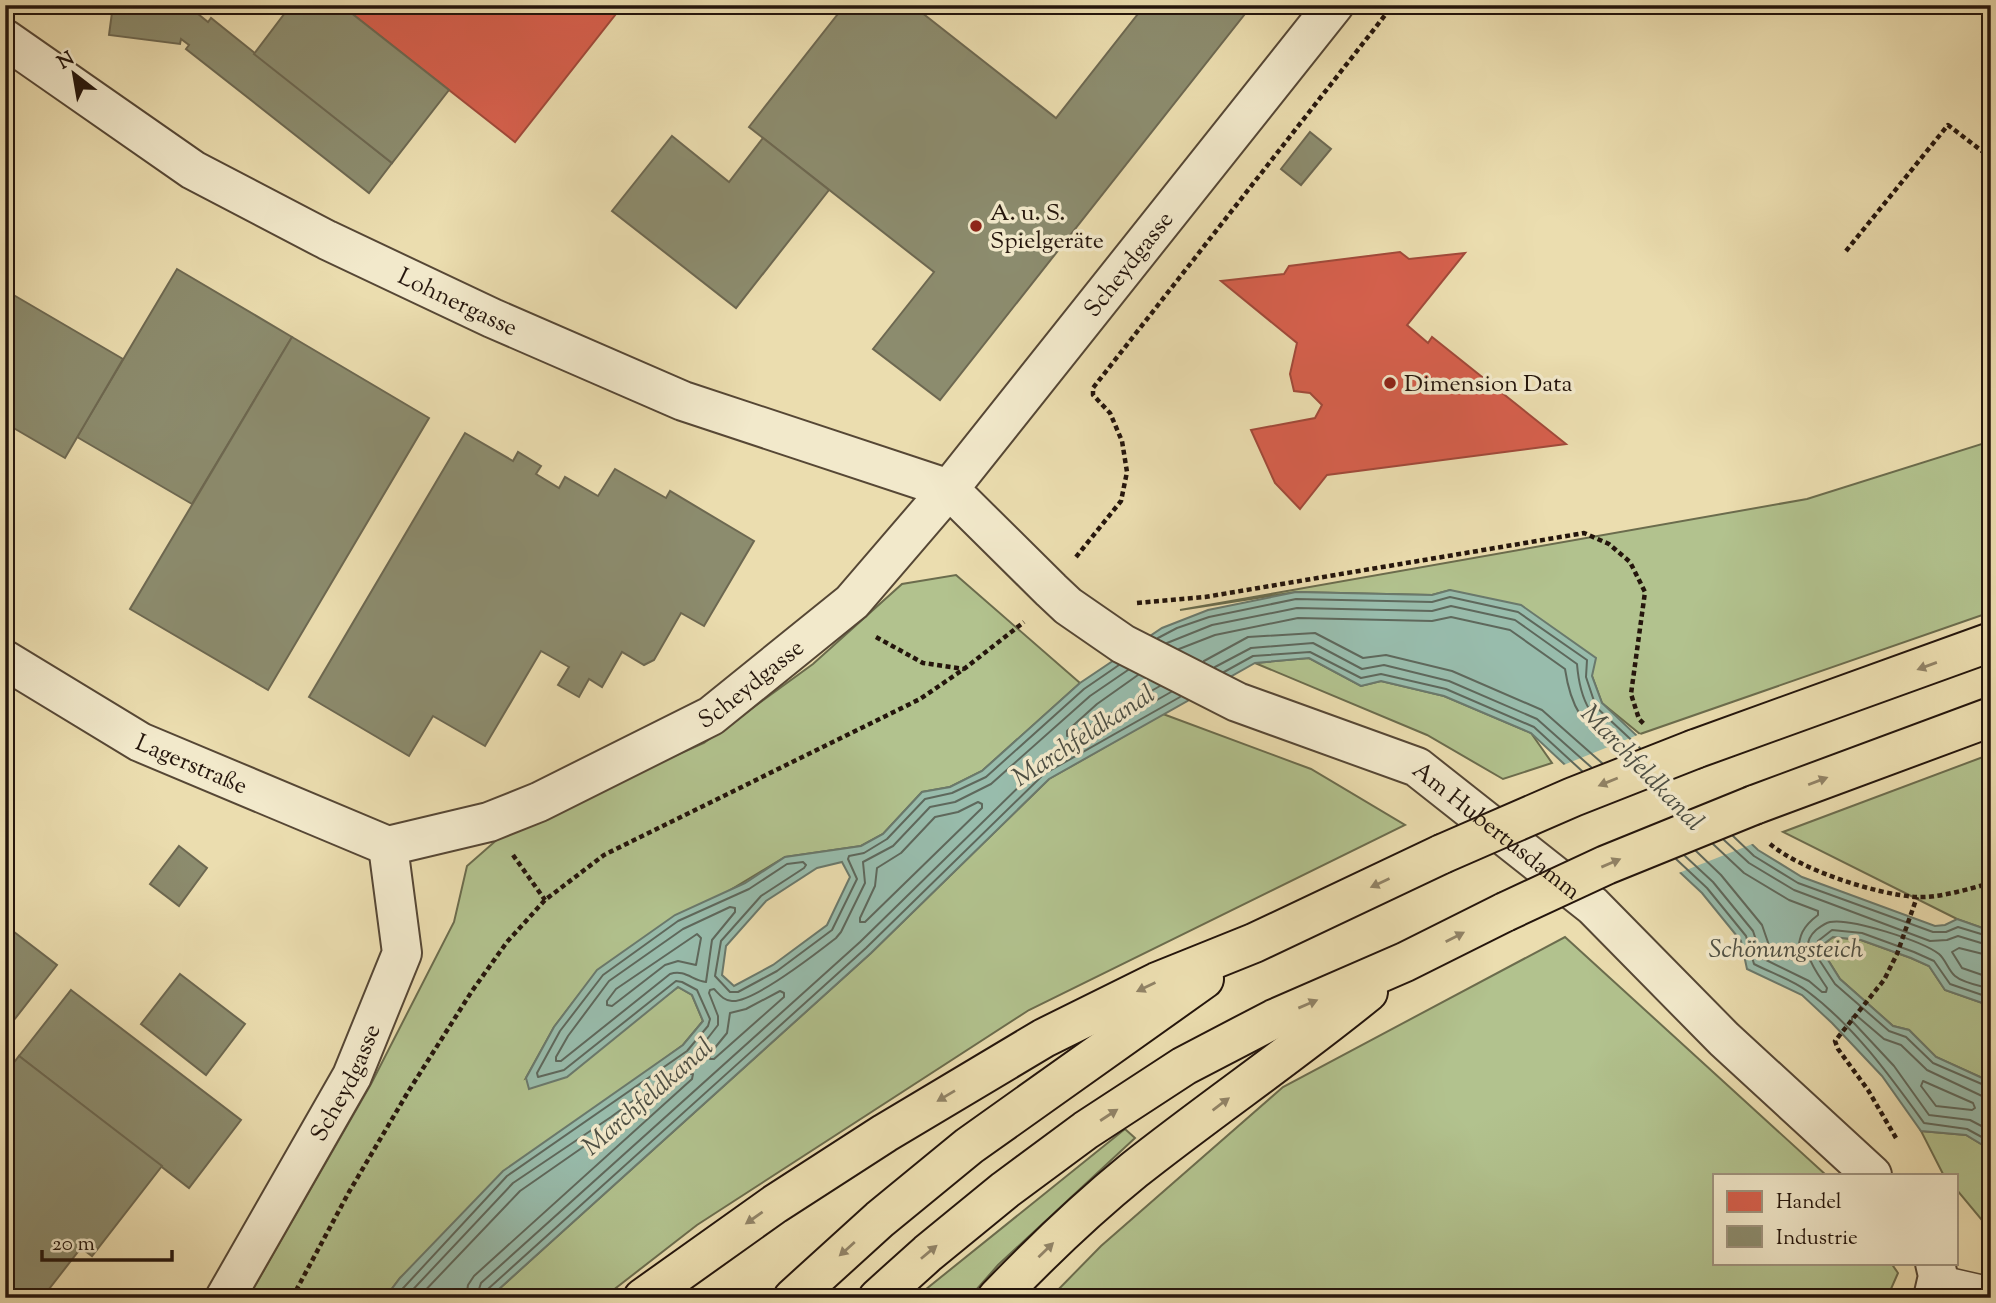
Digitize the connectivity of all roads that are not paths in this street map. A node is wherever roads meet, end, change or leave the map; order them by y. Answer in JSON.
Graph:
{"nodes":[{"id":1,"x":1334,"y":5,"type":"edge"},
{"id":2,"x":5,"y":38,"type":"edge"},
{"id":3,"x":949,"y":489,"type":"junction"},
{"id":4,"x":1991,"y":642,"type":"edge"},
{"id":5,"x":5,"y":660,"type":"edge"},
{"id":6,"x":1991,"y":717,"type":"edge"},
{"id":7,"x":388,"y":846,"type":"junction"},
{"id":8,"x":1254,"y":943,"type":"junction"},
{"id":9,"x":1405,"y":962,"type":"junction"},
{"id":10,"x":1871,"y":1174,"type":"edge"},
{"id":11,"x":1935,"y":1279,"type":"edge"},
{"id":12,"x":1991,"y":1288,"type":"edge"},
{"id":13,"x":225,"y":1298,"type":"edge"},
{"id":14,"x":643,"y":1298,"type":"edge"},
{"id":15,"x":793,"y":1298,"type":"edge"},
{"id":16,"x":877,"y":1298,"type":"edge"},
{"id":17,"x":998,"y":1298,"type":"edge"}],
"edges":[{"from":1,"to":3,"type":"street","name":"Scheydgasse"},
{"from":2,"to":3,"type":"street","name":"Lohnergasse"},
{"from":3,"to":7,"type":"street","name":"Scheydgasse"},
{"from":3,"to":10,"type":"street","name":"Am Hubertusdamm"},
{"from":4,"to":8,"type":"highway","one_way":true,"bridge":true},
{"from":5,"to":7,"type":"street","name":"Lagerstraße"},
{"from":9,"to":6,"type":"highway","one_way":true,"bridge":true},
{"from":7,"to":13,"type":"street","name":"Scheydgasse"},
{"from":8,"to":14,"type":"highway","one_way":true},
{"from":8,"to":15,"type":"highway","one_way":true},
{"from":16,"to":9,"type":"highway","one_way":true},
{"from":17,"to":9,"type":"highway","one_way":true},
{"from":11,"to":12,"type":"lane"}]}
